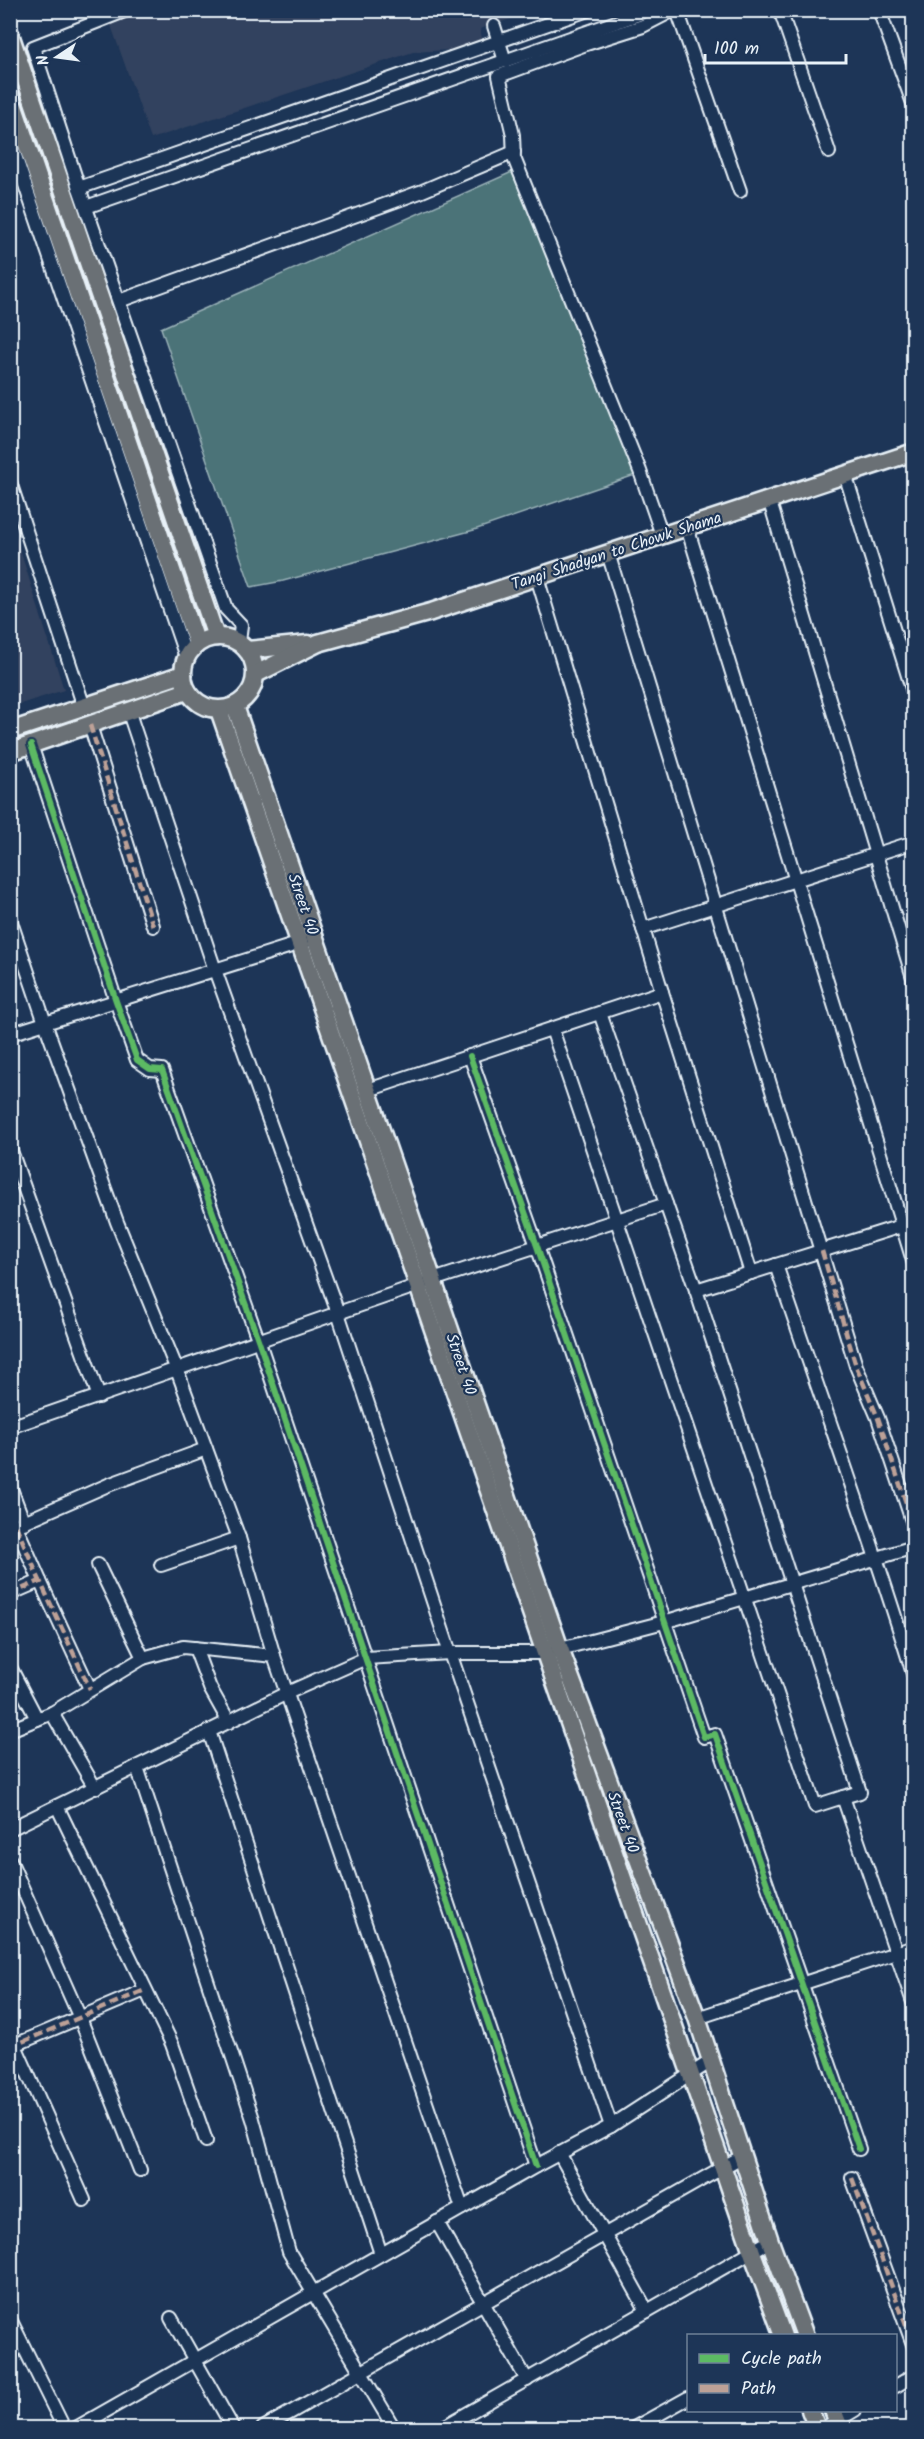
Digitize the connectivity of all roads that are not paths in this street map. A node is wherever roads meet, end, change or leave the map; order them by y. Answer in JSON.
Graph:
{"nodes":[{"id":1,"x":127,"y":10,"type":"edge"},
{"id":2,"x":588,"y":10,"type":"edge"},
{"id":3,"x":638,"y":10,"type":"edge"},
{"id":4,"x":780,"y":10,"type":"edge"},
{"id":5,"x":879,"y":10,"type":"edge"},
{"id":6,"x":668,"y":11,"type":"edge"},
{"id":7,"x":494,"y":26,"type":"dead end"},
{"id":8,"x":10,"y":34,"type":"edge"},
{"id":9,"x":499,"y":42,"type":"junction"},
{"id":10,"x":505,"y":61,"type":"junction"},
{"id":11,"x":10,"y":95,"type":"edge"},
{"id":12,"x":914,"y":105,"type":"edge"},
{"id":13,"x":10,"y":141,"type":"edge"},
{"id":14,"x":514,"y":152,"type":"junction"},
{"id":15,"x":829,"y":152,"type":"dead end"},
{"id":16,"x":166,"y":159,"type":"junction"},
{"id":17,"x":172,"y":178,"type":"junction"},
{"id":18,"x":79,"y":188,"type":"junction"},
{"id":19,"x":740,"y":191,"type":"dead end"},
{"id":20,"x":83,"y":215,"type":"junction"},
{"id":21,"x":56,"y":228,"type":"junction"},
{"id":22,"x":119,"y":301,"type":"junction"},
{"id":23,"x":914,"y":452,"type":"edge"},
{"id":24,"x":845,"y":474,"type":"junction"},
{"id":25,"x":10,"y":482,"type":"edge"},
{"id":26,"x":769,"y":499,"type":"junction"},
{"id":27,"x":687,"y":527,"type":"junction"},
{"id":28,"x":662,"y":535,"type":"junction"},
{"id":29,"x":608,"y":553,"type":"junction"},
{"id":30,"x":537,"y":576,"type":"junction"},
{"id":31,"x":216,"y":637,"type":"junction"},
{"id":32,"x":318,"y":643,"type":"junction"},
{"id":33,"x":243,"y":646,"type":"junction"},
{"id":34,"x":189,"y":658,"type":"junction"},
{"id":35,"x":256,"y":674,"type":"junction"},
{"id":36,"x":187,"y":692,"type":"junction"},
{"id":37,"x":914,"y":695,"type":"edge"},
{"id":38,"x":84,"y":707,"type":"junction"},
{"id":39,"x":227,"y":708,"type":"junction"},
{"id":40,"x":129,"y":712,"type":"junction"},
{"id":41,"x":90,"y":725,"type":"junction"},
{"id":42,"x":10,"y":731,"type":"edge"},
{"id":43,"x":31,"y":745,"type":"junction"},
{"id":44,"x":10,"y":752,"type":"edge"},
{"id":45,"x":914,"y":842,"type":"edge"},
{"id":46,"x":875,"y":855,"type":"junction"},
{"id":47,"x":796,"y":881,"type":"junction"},
{"id":48,"x":716,"y":906,"type":"junction"},
{"id":49,"x":10,"y":919,"type":"edge"},
{"id":50,"x":153,"y":926,"type":"dead end"},
{"id":51,"x":643,"y":929,"type":"junction"},
{"id":52,"x":308,"y":941,"type":"junction"},
{"id":53,"x":215,"y":970,"type":"junction"},
{"id":54,"x":914,"y":981,"type":"edge"},
{"id":55,"x":662,"y":992,"type":"junction"},
{"id":56,"x":116,"y":1001,"type":"junction"},
{"id":57,"x":600,"y":1013,"type":"junction"},
{"id":58,"x":45,"y":1023,"type":"junction"},
{"id":59,"x":552,"y":1029,"type":"junction"},
{"id":60,"x":10,"y":1034,"type":"edge"},
{"id":61,"x":470,"y":1056,"type":"junction"},
{"id":62,"x":368,"y":1090,"type":"junction"},
{"id":63,"x":10,"y":1148,"type":"edge"},
{"id":64,"x":666,"y":1204,"type":"junction"},
{"id":65,"x":617,"y":1220,"type":"junction"},
{"id":66,"x":908,"y":1224,"type":"edge"},
{"id":67,"x":537,"y":1246,"type":"junction"},
{"id":68,"x":822,"y":1251,"type":"junction"},
{"id":69,"x":914,"y":1264,"type":"edge"},
{"id":70,"x":776,"y":1265,"type":"junction"},
{"id":71,"x":751,"y":1273,"type":"junction"},
{"id":72,"x":425,"y":1283,"type":"junction"},
{"id":73,"x":696,"y":1290,"type":"junction"},
{"id":74,"x":338,"y":1313,"type":"junction"},
{"id":75,"x":259,"y":1342,"type":"junction"},
{"id":76,"x":177,"y":1370,"type":"junction"},
{"id":77,"x":99,"y":1397,"type":"junction"},
{"id":78,"x":10,"y":1427,"type":"edge"},
{"id":79,"x":206,"y":1449,"type":"junction"},
{"id":80,"x":10,"y":1486,"type":"edge"},
{"id":81,"x":17,"y":1526,"type":"edge"},
{"id":82,"x":914,"y":1527,"type":"edge"},
{"id":83,"x":239,"y":1538,"type":"junction"},
{"id":84,"x":914,"y":1547,"type":"edge"},
{"id":85,"x":876,"y":1558,"type":"junction"},
{"id":86,"x":98,"y":1565,"type":"dead end"},
{"id":87,"x":161,"y":1565,"type":"dead end"},
{"id":88,"x":40,"y":1581,"type":"junction"},
{"id":89,"x":793,"y":1583,"type":"junction"},
{"id":90,"x":10,"y":1594,"type":"edge"},
{"id":91,"x":745,"y":1598,"type":"junction"},
{"id":92,"x":664,"y":1622,"type":"junction"},
{"id":93,"x":195,"y":1648,"type":"junction"},
{"id":94,"x":553,"y":1651,"type":"junction"},
{"id":95,"x":450,"y":1653,"type":"junction"},
{"id":96,"x":274,"y":1656,"type":"junction"},
{"id":97,"x":143,"y":1658,"type":"junction"},
{"id":98,"x":366,"y":1658,"type":"junction"},
{"id":99,"x":10,"y":1667,"type":"edge"},
{"id":100,"x":914,"y":1677,"type":"edge"},
{"id":101,"x":90,"y":1689,"type":"junction"},
{"id":102,"x":287,"y":1693,"type":"junction"},
{"id":103,"x":52,"y":1713,"type":"junction"},
{"id":104,"x":37,"y":1719,"type":"junction"},
{"id":105,"x":229,"y":1722,"type":"junction"},
{"id":106,"x":10,"y":1730,"type":"edge"},
{"id":107,"x":209,"y":1731,"type":"junction"},
{"id":108,"x":136,"y":1767,"type":"junction"},
{"id":109,"x":95,"y":1788,"type":"junction"},
{"id":110,"x":843,"y":1797,"type":"junction"},
{"id":111,"x":57,"y":1806,"type":"junction"},
{"id":112,"x":10,"y":1829,"type":"edge"},
{"id":113,"x":10,"y":1860,"type":"edge"},
{"id":114,"x":914,"y":1947,"type":"edge"},
{"id":115,"x":895,"y":1953,"type":"junction"},
{"id":116,"x":803,"y":1983,"type":"junction"},
{"id":117,"x":145,"y":1990,"type":"junction"},
{"id":118,"x":914,"y":2005,"type":"edge"},
{"id":119,"x":80,"y":2018,"type":"junction"},
{"id":120,"x":697,"y":2018,"type":"junction"},
{"id":121,"x":12,"y":2042,"type":"edge"},
{"id":122,"x":711,"y":2061,"type":"junction"},
{"id":123,"x":690,"y":2074,"type":"junction"},
{"id":124,"x":611,"y":2126,"type":"junction"},
{"id":125,"x":206,"y":2141,"type":"dead end"},
{"id":126,"x":859,"y":2149,"type":"dead end"},
{"id":127,"x":559,"y":2154,"type":"junction"},
{"id":128,"x":743,"y":2156,"type":"junction"},
{"id":129,"x":536,"y":2166,"type":"junction"},
{"id":130,"x":723,"y":2168,"type":"junction"},
{"id":131,"x":140,"y":2170,"type":"dead end"},
{"id":132,"x":852,"y":2178,"type":"dead end"},
{"id":133,"x":84,"y":2200,"type":"dead end"},
{"id":134,"x":462,"y":2208,"type":"junction"},
{"id":135,"x":437,"y":2222,"type":"junction"},
{"id":136,"x":604,"y":2236,"type":"junction"},
{"id":137,"x":770,"y":2241,"type":"junction"},
{"id":138,"x":752,"y":2252,"type":"junction"},
{"id":139,"x":381,"y":2254,"type":"junction"},
{"id":140,"x":312,"y":2294,"type":"junction"},
{"id":141,"x":483,"y":2303,"type":"junction"},
{"id":142,"x":647,"y":2311,"type":"junction"},
{"id":143,"x":171,"y":2318,"type":"dead end"},
{"id":144,"x":10,"y":2319,"type":"edge"},
{"id":145,"x":782,"y":2334,"type":"edge"},
{"id":146,"x":802,"y":2334,"type":"edge"},
{"id":147,"x":914,"y":2347,"type":"edge"},
{"id":148,"x":195,"y":2360,"type":"junction"},
{"id":149,"x":361,"y":2372,"type":"junction"},
{"id":150,"x":914,"y":2375,"type":"edge"},
{"id":151,"x":527,"y":2380,"type":"junction"},
{"id":152,"x":897,"y":2385,"type":"edge"},
{"id":153,"x":687,"y":2399,"type":"edge"},
{"id":154,"x":811,"y":2412,"type":"edge"},
{"id":155,"x":852,"y":2412,"type":"edge"},
{"id":156,"x":834,"y":2422,"type":"edge"},
{"id":157,"x":64,"y":2428,"type":"edge"},
{"id":158,"x":76,"y":2428,"type":"edge"},
{"id":159,"x":233,"y":2428,"type":"edge"},
{"id":160,"x":263,"y":2428,"type":"edge"},
{"id":161,"x":394,"y":2428,"type":"edge"},
{"id":162,"x":442,"y":2428,"type":"edge"},
{"id":163,"x":634,"y":2428,"type":"edge"},
{"id":164,"x":817,"y":2428,"type":"edge"}],
"edges":[{"from":1,"to":18,"type":"street"},
{"from":2,"to":9,"type":"street"},
{"from":3,"to":10,"type":"street"},
{"from":4,"to":15,"type":"street"},
{"from":5,"to":12,"type":"street"},
{"from":6,"to":14,"type":"street"},
{"from":6,"to":19,"type":"street"},
{"from":7,"to":9,"type":"street"},
{"from":8,"to":20,"type":"main road"},
{"from":9,"to":10,"type":"street"},
{"from":9,"to":16,"type":"street"},
{"from":10,"to":17,"type":"street"},
{"from":11,"to":21,"type":"main road"},
{"from":13,"to":34,"type":"street"},
{"from":14,"to":22,"type":"street"},
{"from":14,"to":28,"type":"street"},
{"from":16,"to":17,"type":"street"},
{"from":16,"to":18,"type":"street"},
{"from":17,"to":20,"type":"street"},
{"from":18,"to":20,"type":"street"},
{"from":20,"to":21,"type":"main road"},
{"from":20,"to":22,"type":"street"},
{"from":20,"to":31,"type":"main road"},
{"from":21,"to":34,"type":"main road"},
{"from":22,"to":33,"type":"street"},
{"from":23,"to":24,"type":"main road","name":"Tangi Shadyan to Chowk Shama"},
{"from":24,"to":26,"type":"main road","name":"Tangi Shadyan to Chowk Shama"},
{"from":24,"to":37,"type":"street"},
{"from":25,"to":38,"type":"street"},
{"from":26,"to":27,"type":"main road","name":"Tangi Shadyan to Chowk Shama"},
{"from":26,"to":46,"type":"street"},
{"from":27,"to":28,"type":"main road","name":"Tangi Shadyan to Chowk Shama"},
{"from":27,"to":47,"type":"street"},
{"from":28,"to":29,"type":"main road","name":"Tangi Shadyan to Chowk Shama"},
{"from":29,"to":30,"type":"main road","name":"Tangi Shadyan to Chowk Shama"},
{"from":29,"to":48,"type":"street"},
{"from":30,"to":32,"type":"main road","name":"Tangi Shadyan to Chowk Shama"},
{"from":30,"to":51,"type":"street"},
{"from":31,"to":33,"type":"main road"},
{"from":31,"to":34,"type":"main road"},
{"from":32,"to":33,"type":"main road"},
{"from":32,"to":35,"type":"main road"},
{"from":33,"to":35,"type":"main road"},
{"from":34,"to":36,"type":"main road"},
{"from":34,"to":38,"type":"main road"},
{"from":35,"to":39,"type":"main road"},
{"from":36,"to":39,"type":"main road"},
{"from":36,"to":40,"type":"main road"},
{"from":38,"to":42,"type":"main road"},
{"from":39,"to":52,"type":"main road"},
{"from":40,"to":41,"type":"main road"},
{"from":40,"to":53,"type":"street"},
{"from":41,"to":43,"type":"main road"},
{"from":41,"to":50,"type":"street"},
{"from":43,"to":44,"type":"main road"},
{"from":43,"to":56,"type":"street"},
{"from":45,"to":46,"type":"street"},
{"from":46,"to":47,"type":"street"},
{"from":46,"to":54,"type":"street"},
{"from":47,"to":48,"type":"street"},
{"from":47,"to":66,"type":"street"},
{"from":48,"to":51,"type":"street"},
{"from":48,"to":68,"type":"street"},
{"from":49,"to":58,"type":"street"},
{"from":51,"to":55,"type":"street"},
{"from":52,"to":53,"type":"street"},
{"from":52,"to":62,"type":"main road","name":"Street 40"},
{"from":52,"to":72,"type":"main road"},
{"from":53,"to":56,"type":"street"},
{"from":53,"to":74,"type":"street"},
{"from":55,"to":57,"type":"street"},
{"from":55,"to":71,"type":"street"},
{"from":56,"to":58,"type":"street"},
{"from":56,"to":75,"type":"street"},
{"from":57,"to":59,"type":"street"},
{"from":57,"to":64,"type":"street"},
{"from":58,"to":60,"type":"street"},
{"from":58,"to":76,"type":"street"},
{"from":59,"to":61,"type":"street"},
{"from":59,"to":65,"type":"street"},
{"from":61,"to":62,"type":"street"},
{"from":61,"to":67,"type":"street"},
{"from":62,"to":72,"type":"main road","name":"Street 40"},
{"from":63,"to":77,"type":"street"},
{"from":64,"to":65,"type":"street"},
{"from":64,"to":73,"type":"street"},
{"from":65,"to":67,"type":"street"},
{"from":65,"to":91,"type":"street"},
{"from":66,"to":68,"type":"street"},
{"from":66,"to":69,"type":"street"},
{"from":67,"to":72,"type":"street"},
{"from":67,"to":92,"type":"street"},
{"from":68,"to":70,"type":"street"},
{"from":68,"to":82,"type":"street"},
{"from":70,"to":71,"type":"street"},
{"from":70,"to":85,"type":"street"},
{"from":71,"to":73,"type":"street"},
{"from":72,"to":74,"type":"street"},
{"from":72,"to":94,"type":"main road","name":"Street 40"},
{"from":73,"to":89,"type":"street"},
{"from":74,"to":75,"type":"street"},
{"from":74,"to":95,"type":"street"},
{"from":75,"to":76,"type":"street"},
{"from":75,"to":98,"type":"street"},
{"from":76,"to":77,"type":"street"},
{"from":76,"to":79,"type":"street"},
{"from":77,"to":78,"type":"street"},
{"from":79,"to":81,"type":"street"},
{"from":79,"to":83,"type":"street"},
{"from":80,"to":81,"type":"street"},
{"from":81,"to":88,"type":"street"},
{"from":83,"to":87,"type":"street"},
{"from":83,"to":96,"type":"street"},
{"from":84,"to":85,"type":"street"},
{"from":85,"to":89,"type":"street"},
{"from":85,"to":100,"type":"street"},
{"from":86,"to":97,"type":"street"},
{"from":88,"to":90,"type":"street"},
{"from":88,"to":101,"type":"street"},
{"from":89,"to":91,"type":"street"},
{"from":89,"to":110,"type":"street"},
{"from":91,"to":92,"type":"street"},
{"from":91,"to":110,"type":"street"},
{"from":92,"to":94,"type":"street"},
{"from":92,"to":116,"type":"street"},
{"from":93,"to":96,"type":"street"},
{"from":93,"to":97,"type":"street"},
{"from":93,"to":105,"type":"street"},
{"from":94,"to":95,"type":"street"},
{"from":94,"to":120,"type":"main road","name":"Street 40"},
{"from":94,"to":123,"type":"main road"},
{"from":95,"to":98,"type":"street"},
{"from":95,"to":124,"type":"street"},
{"from":96,"to":102,"type":"street"},
{"from":97,"to":101,"type":"street"},
{"from":98,"to":102,"type":"street"},
{"from":98,"to":129,"type":"street"},
{"from":99,"to":104,"type":"street"},
{"from":101,"to":103,"type":"street"},
{"from":102,"to":105,"type":"street"},
{"from":102,"to":134,"type":"street"},
{"from":103,"to":104,"type":"street"},
{"from":103,"to":109,"type":"street"},
{"from":104,"to":106,"type":"street"},
{"from":105,"to":107,"type":"street"},
{"from":107,"to":108,"type":"street"},
{"from":107,"to":139,"type":"street"},
{"from":108,"to":109,"type":"street"},
{"from":108,"to":140,"type":"street"},
{"from":109,"to":111,"type":"street"},
{"from":110,"to":115,"type":"street"},
{"from":111,"to":112,"type":"street"},
{"from":111,"to":117,"type":"street"},
{"from":113,"to":119,"type":"street"},
{"from":114,"to":115,"type":"street"},
{"from":115,"to":116,"type":"street"},
{"from":115,"to":118,"type":"street"},
{"from":116,"to":120,"type":"street"},
{"from":116,"to":126,"type":"street"},
{"from":117,"to":119,"type":"street"},
{"from":117,"to":125,"type":"street"},
{"from":119,"to":121,"type":"street"},
{"from":119,"to":131,"type":"street"},
{"from":120,"to":122,"type":"main road","name":"Street 40"},
{"from":121,"to":133,"type":"street"},
{"from":122,"to":123,"type":"street"},
{"from":122,"to":128,"type":"main road","name":"Street 40"},
{"from":123,"to":124,"type":"street"},
{"from":123,"to":130,"type":"main road"},
{"from":124,"to":127,"type":"street"},
{"from":127,"to":129,"type":"street"},
{"from":127,"to":136,"type":"street"},
{"from":128,"to":130,"type":"street"},
{"from":128,"to":137,"type":"main road","name":"Street 40"},
{"from":129,"to":134,"type":"street"},
{"from":130,"to":136,"type":"street"},
{"from":130,"to":138,"type":"main road"},
{"from":132,"to":147,"type":"street"},
{"from":134,"to":135,"type":"street"},
{"from":135,"to":139,"type":"street"},
{"from":135,"to":141,"type":"street"},
{"from":136,"to":141,"type":"street"},
{"from":136,"to":142,"type":"street"},
{"from":137,"to":138,"type":"street"},
{"from":137,"to":146,"type":"main road","name":"Street 40"},
{"from":138,"to":142,"type":"street"},
{"from":138,"to":145,"type":"main road"},
{"from":139,"to":140,"type":"street"},
{"from":140,"to":148,"type":"street"},
{"from":140,"to":149,"type":"street"},
{"from":141,"to":149,"type":"street"},
{"from":141,"to":151,"type":"street"},
{"from":142,"to":151,"type":"street"},
{"from":143,"to":148,"type":"street"},
{"from":144,"to":157,"type":"street"},
{"from":148,"to":158,"type":"street"},
{"from":148,"to":159,"type":"street"},
{"from":149,"to":160,"type":"street"},
{"from":149,"to":161,"type":"street"},
{"from":150,"to":152,"type":"street"},
{"from":151,"to":162,"type":"street"},
{"from":153,"to":163,"type":"street"},
{"from":154,"to":164,"type":"main road"},
{"from":155,"to":156,"type":"street"}]}
